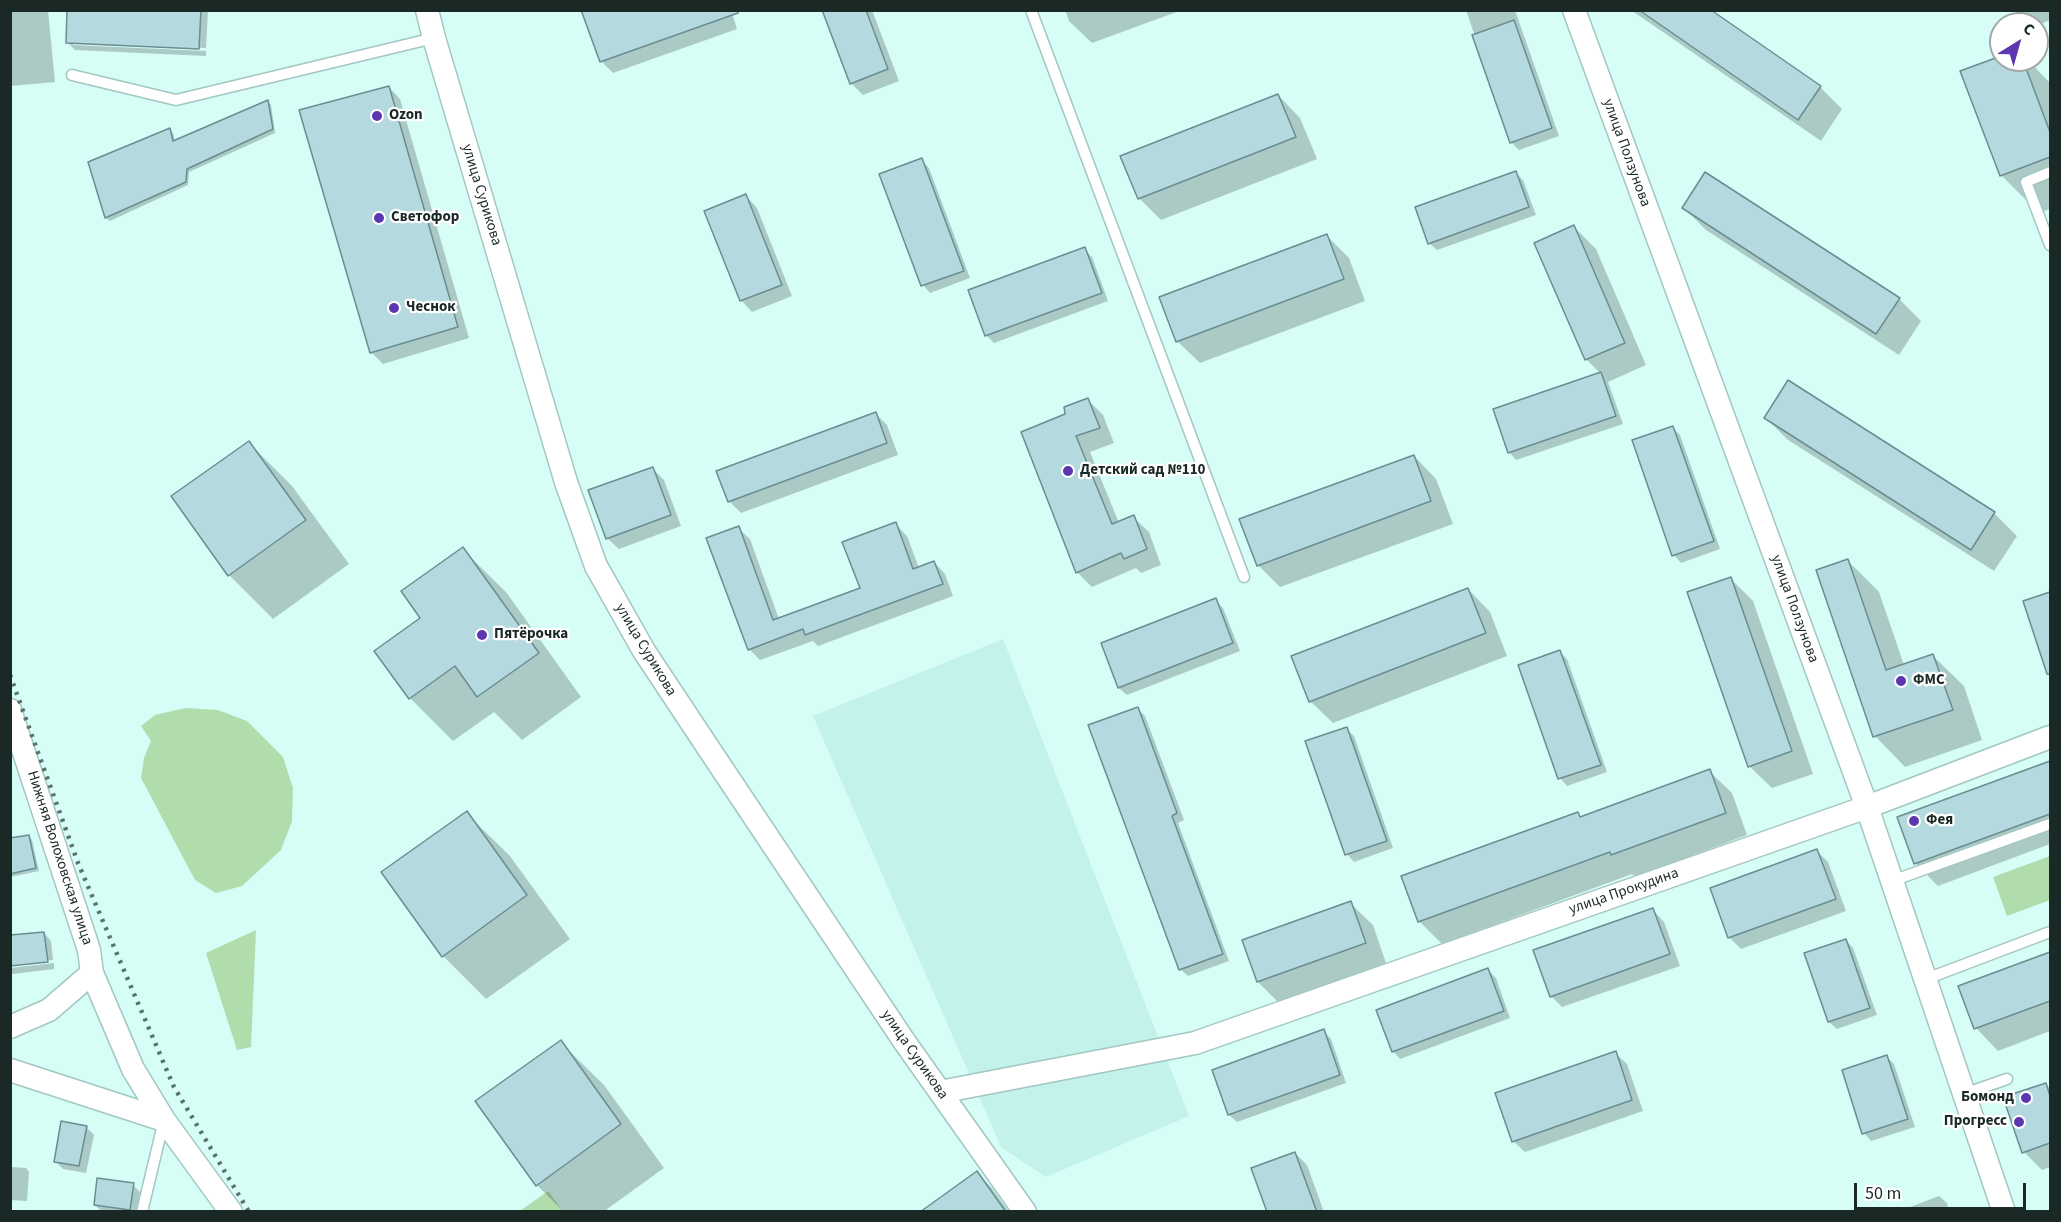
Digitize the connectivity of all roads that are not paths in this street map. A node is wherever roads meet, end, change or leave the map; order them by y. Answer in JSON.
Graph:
{"nodes":[{"id":1,"x":427,"y":10,"type":"edge"},
{"id":2,"x":1031,"y":10,"type":"edge"},
{"id":3,"x":1574,"y":10,"type":"edge"},
{"id":4,"x":434,"y":38,"type":"junction"},
{"id":5,"x":72,"y":75,"type":"dead end"},
{"id":6,"x":2050,"y":172,"type":"edge"},
{"id":7,"x":2050,"y":245,"type":"edge"},
{"id":8,"x":1244,"y":577,"type":"dead end"},
{"id":9,"x":10,"y":710,"type":"edge"},
{"id":10,"x":2050,"y":737,"type":"edge"},
{"id":11,"x":1867,"y":807,"type":"junction"},
{"id":12,"x":2050,"y":824,"type":"edge"},
{"id":13,"x":1892,"y":881,"type":"junction"},
{"id":14,"x":2050,"y":932,"type":"edge"},
{"id":15,"x":92,"y":973,"type":"junction"},
{"id":16,"x":1926,"y":979,"type":"junction"},
{"id":17,"x":10,"y":1027,"type":"edge"},
{"id":18,"x":10,"y":1070,"type":"edge"},
{"id":19,"x":2007,"y":1079,"type":"dead end"},
{"id":20,"x":940,"y":1092,"type":"junction"},
{"id":21,"x":1964,"y":1094,"type":"junction"},
{"id":22,"x":164,"y":1120,"type":"junction"},
{"id":23,"x":142,"y":1212,"type":"edge"},
{"id":24,"x":231,"y":1212,"type":"edge"},
{"id":25,"x":1025,"y":1212,"type":"edge"},
{"id":26,"x":2004,"y":1212,"type":"edge"}],
"edges":[{"from":1,"to":4,"type":"street","name":"улица Сурикова"},
{"from":2,"to":8,"type":"lane"},
{"from":3,"to":11,"type":"street","name":"улица Ползунова"},
{"from":4,"to":5,"type":"lane"},
{"from":4,"to":20,"type":"street","name":"улица Сурикова"},
{"from":6,"to":7,"type":"lane"},
{"from":9,"to":15,"type":"street","name":"Нижняя Волоховская улица"},
{"from":10,"to":11,"type":"street","name":"улица Прокудина"},
{"from":11,"to":13,"type":"street","name":"улица Ползунова"},
{"from":11,"to":20,"type":"street","name":"улица Прокудина"},
{"from":12,"to":13,"type":"lane"},
{"from":13,"to":16,"type":"street","name":"улица Ползунова"},
{"from":14,"to":16,"type":"lane"},
{"from":15,"to":17,"type":"street"},
{"from":15,"to":22,"type":"street","name":"Нижняя Волоховская улица"},
{"from":16,"to":21,"type":"street","name":"улица Ползунова"},
{"from":18,"to":22,"type":"street"},
{"from":19,"to":21,"type":"lane"},
{"from":20,"to":25,"type":"street","name":"улица Сурикова"},
{"from":21,"to":26,"type":"street","name":"улица Ползунова"},
{"from":22,"to":23,"type":"lane"},
{"from":22,"to":24,"type":"street","name":"Нижняя Волоховская улица"}]}
